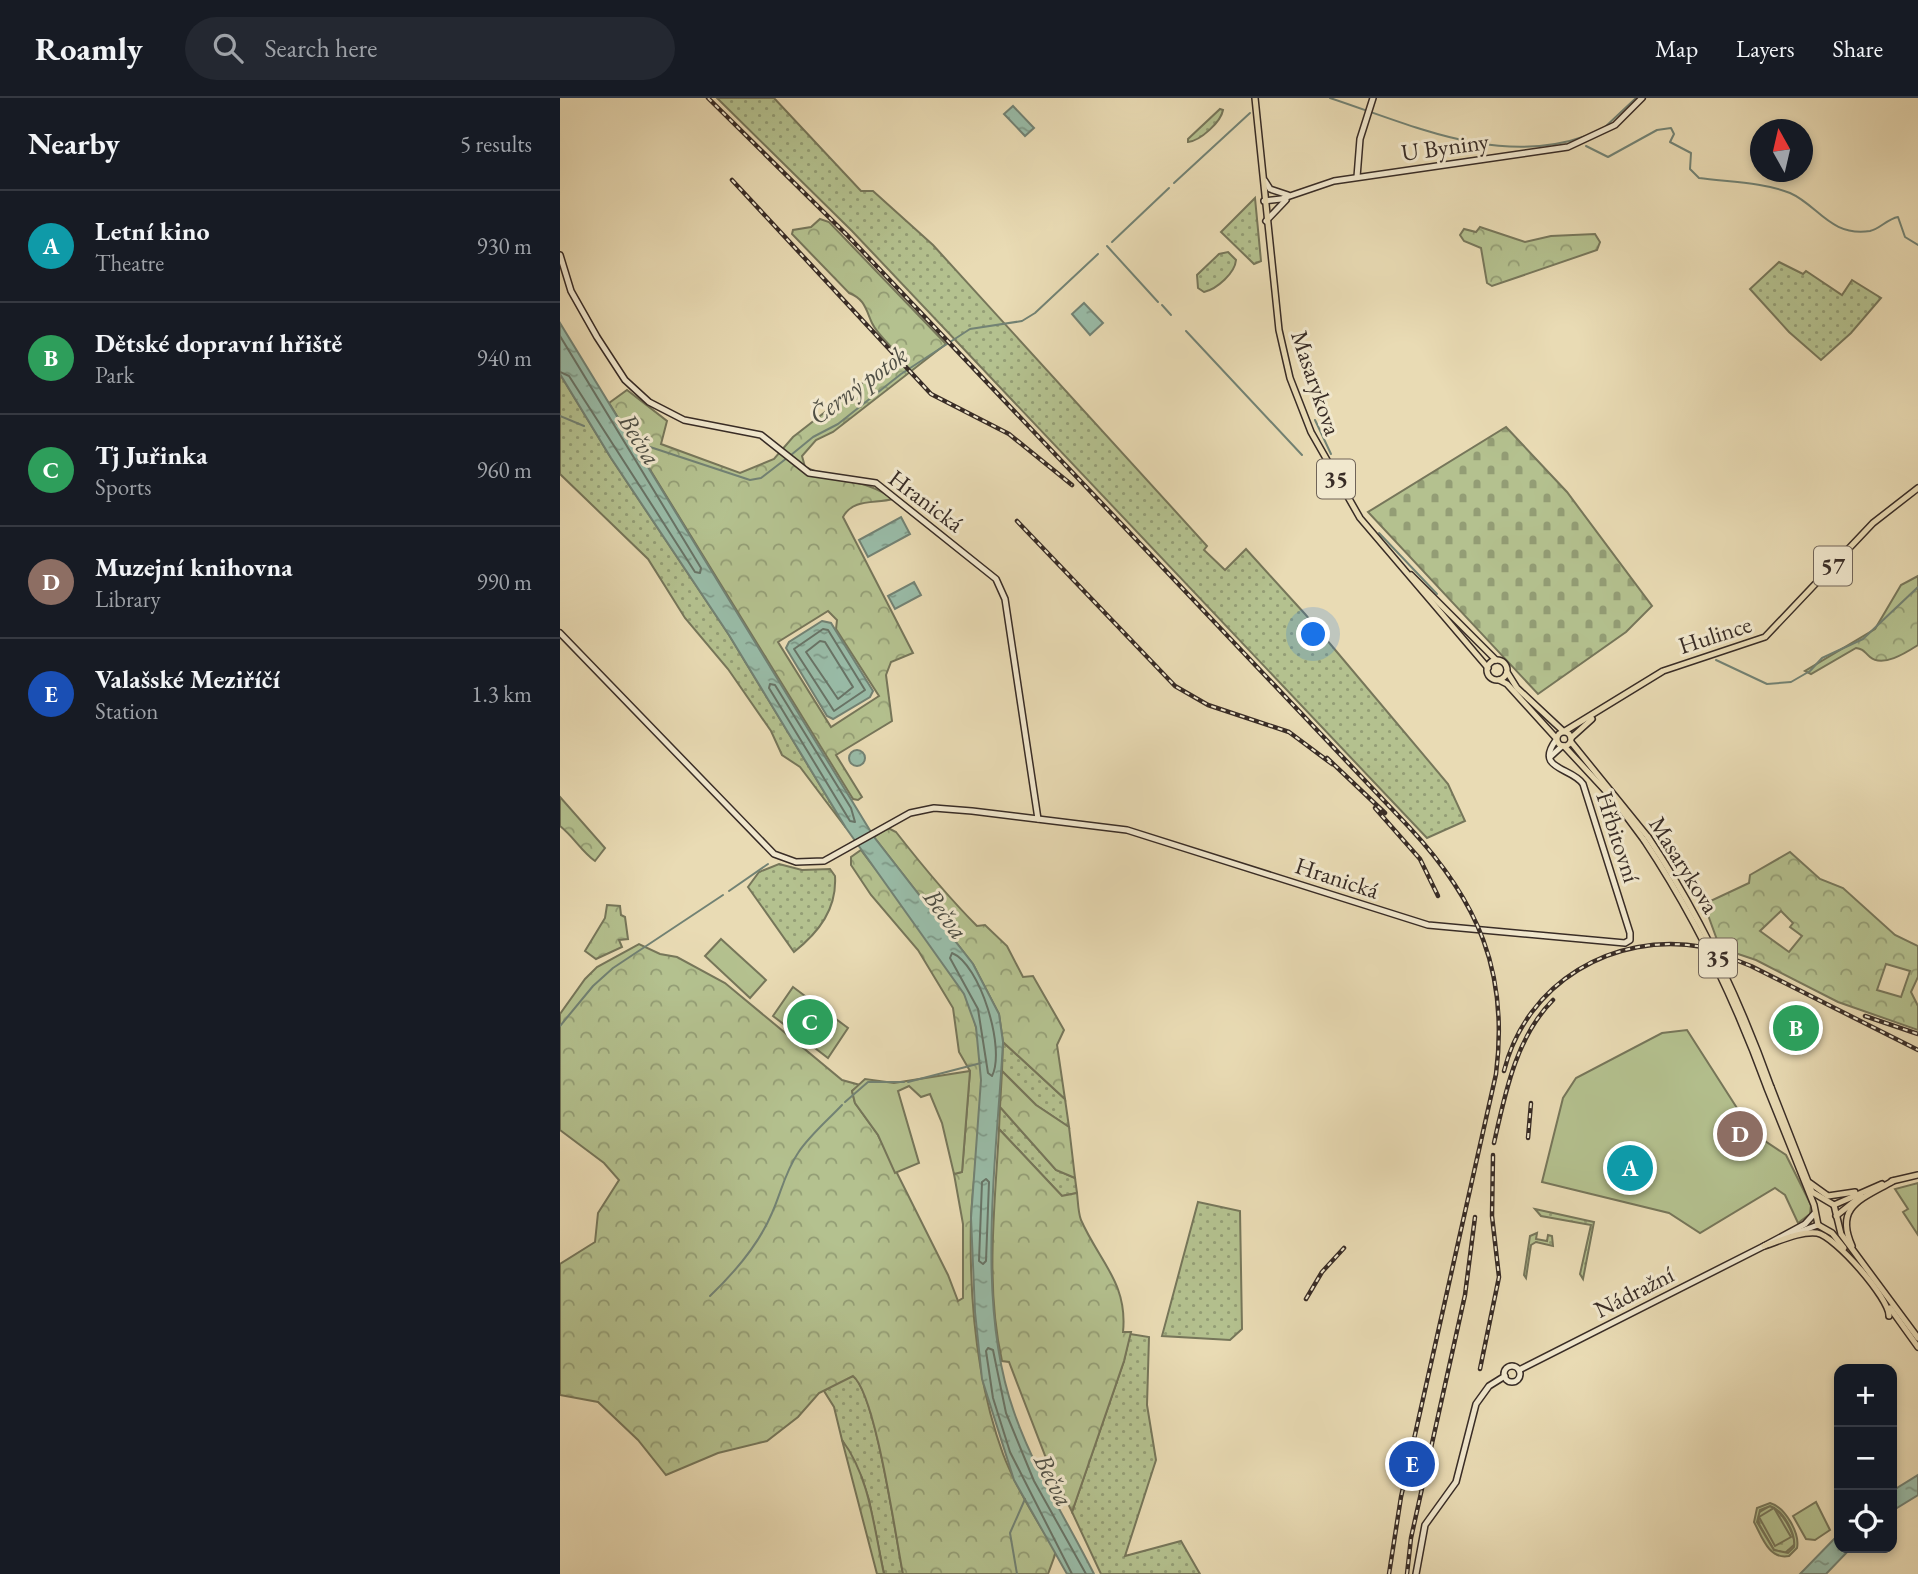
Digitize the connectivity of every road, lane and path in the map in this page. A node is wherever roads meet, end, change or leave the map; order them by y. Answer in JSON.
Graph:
{"nodes":[{"id":1,"x":1255,"y":98,"type":"edge"},
{"id":2,"x":1373,"y":98,"type":"edge"},
{"id":3,"x":1642,"y":98,"type":"edge"},
{"id":4,"x":1262,"y":174,"type":"junction"},
{"id":5,"x":1357,"y":177,"type":"junction"},
{"id":6,"x":1291,"y":196,"type":"junction"},
{"id":7,"x":1264,"y":201,"type":"junction"},
{"id":8,"x":1266,"y":222,"type":"junction"},
{"id":9,"x":560,"y":254,"type":"edge"},
{"id":10,"x":1918,"y":488,"type":"edge"},
{"id":11,"x":1391,"y":555,"type":"junction"},
{"id":12,"x":560,"y":633,"type":"edge"},
{"id":13,"x":1496,"y":660,"type":"junction"},
{"id":14,"x":1488,"y":668,"type":"junction"},
{"id":15,"x":1507,"y":672,"type":"junction"},
{"id":16,"x":1499,"y":680,"type":"junction"},
{"id":17,"x":1600,"y":711,"type":"junction"},
{"id":18,"x":1564,"y":732,"type":"junction"},
{"id":19,"x":1556,"y":739,"type":"junction"},
{"id":20,"x":1571,"y":740,"type":"junction"},
{"id":21,"x":1563,"y":746,"type":"junction"},
{"id":22,"x":1550,"y":757,"type":"junction"},
{"id":23,"x":1038,"y":819,"type":"junction"},
{"id":24,"x":1646,"y":838,"type":"junction"},
{"id":25,"x":1629,"y":942,"type":"joint"},
{"id":26,"x":1769,"y":1088,"type":"junction"},
{"id":27,"x":1804,"y":1172,"type":"junction"},
{"id":28,"x":1918,"y":1175,"type":"edge"},
{"id":29,"x":1893,"y":1181,"type":"junction"},
{"id":30,"x":1871,"y":1188,"type":"junction"},
{"id":31,"x":1834,"y":1205,"type":"junction"},
{"id":32,"x":1814,"y":1212,"type":"junction"},
{"id":33,"x":1836,"y":1218,"type":"junction"},
{"id":34,"x":1818,"y":1225,"type":"junction"},
{"id":35,"x":1764,"y":1246,"type":"junction"},
{"id":36,"x":1858,"y":1260,"type":"junction"},
{"id":37,"x":1876,"y":1289,"type":"junction"},
{"id":38,"x":1889,"y":1317,"type":"dead end"},
{"id":39,"x":1918,"y":1338,"type":"edge"},
{"id":40,"x":1918,"y":1348,"type":"edge"},
{"id":41,"x":1519,"y":1370,"type":"junction"},
{"id":42,"x":1505,"y":1376,"type":"junction"},
{"id":43,"x":1416,"y":1574,"type":"edge"}],
"edges":[{"from":1,"to":4,"type":"main road","number":"35"},
{"from":2,"to":5,"type":"street"},
{"from":3,"to":5,"type":"street","name":"U Byniny"},
{"from":4,"to":6,"type":"street"},
{"from":4,"to":7,"type":"main road","number":"35"},
{"from":5,"to":6,"type":"street","name":"U Byniny"},
{"from":6,"to":7,"type":"street","name":"U Byniny"},
{"from":6,"to":8,"type":"street"},
{"from":7,"to":8,"type":"main road","name":"Masarykova","number":"35"},
{"from":8,"to":11,"type":"main road","name":"Masarykova","number":"35"},
{"from":9,"to":23,"type":"street","name":"Hranická"},
{"from":10,"to":17,"type":"main road","name":"Hulince","number":"57"},
{"from":11,"to":13,"type":"main road","name":"Masarykova","number":"35"},
{"from":11,"to":14,"type":"main road","name":"Masarykova","number":"35"},
{"from":12,"to":23,"type":"street","name":"Hranická"},
{"from":13,"to":14,"type":"main road"},
{"from":13,"to":15,"type":"main road","name":"Masarykova","number":"35"},
{"from":14,"to":16,"type":"main road","name":"Masarykova","number":"35"},
{"from":15,"to":16,"type":"main road"},
{"from":15,"to":18,"type":"main road","name":"Masarykova","number":"35"},
{"from":16,"to":19,"type":"main road","name":"Masarykova","number":"35"},
{"from":17,"to":18,"type":"main road","name":"Hulince","number":"57"},
{"from":17,"to":20,"type":"main road","name":"Hulince","number":"57"},
{"from":18,"to":19,"type":"main road","name":"Hulince"},
{"from":18,"to":20,"type":"main road","number":"35"},
{"from":19,"to":21,"type":"main road","number":"35"},
{"from":19,"to":22,"type":"street"},
{"from":20,"to":21,"type":"main road","name":"Hulince"},
{"from":20,"to":24,"type":"main road","name":"Masarykova","number":"35"},
{"from":21,"to":22,"type":"street"},
{"from":21,"to":24,"type":"main road","name":"Masarykova","number":"35"},
{"from":22,"to":25,"type":"street","name":"Hřbitovní"},
{"from":23,"to":25,"type":"street","name":"Hranická"},
{"from":24,"to":26,"type":"main road","name":"Masarykova","number":"35","bridge":true},
{"from":26,"to":27,"type":"main road","name":"Masarykova","number":"35"},
{"from":26,"to":32,"type":"main road","name":"Masarykova","number":"35"},
{"from":27,"to":30,"type":"main road","number":"35"},
{"from":27,"to":31,"type":"main road","name":"Masarykova","number":"35"},
{"from":28,"to":29,"type":"main road","number":"35"},
{"from":29,"to":30,"type":"main road","number":"35"},
{"from":29,"to":33,"type":"main road","number":"35"},
{"from":29,"to":36,"type":"main road"},
{"from":30,"to":31,"type":"main road","number":"35"},
{"from":31,"to":32,"type":"main road","number":"35"},
{"from":31,"to":33,"type":"main road"},
{"from":32,"to":34,"type":"main road","number":"35"},
{"from":32,"to":35,"type":"street","name":"Nádražní"},
{"from":33,"to":34,"type":"main road","number":"35"},
{"from":33,"to":36,"type":"main road"},
{"from":34,"to":35,"type":"street","name":"Nádražní"},
{"from":34,"to":37,"type":"main road"},
{"from":35,"to":37,"type":"main road"},
{"from":35,"to":41,"type":"street","name":"Nádražní"},
{"from":36,"to":39,"type":"main road"},
{"from":37,"to":38,"type":"main road"},
{"from":37,"to":40,"type":"main road"},
{"from":41,"to":42,"type":"street","name":"Nádražní"},
{"from":41,"to":42,"type":"street","name":"Nádražní"},
{"from":42,"to":43,"type":"street","name":"Nádražní"}]}
